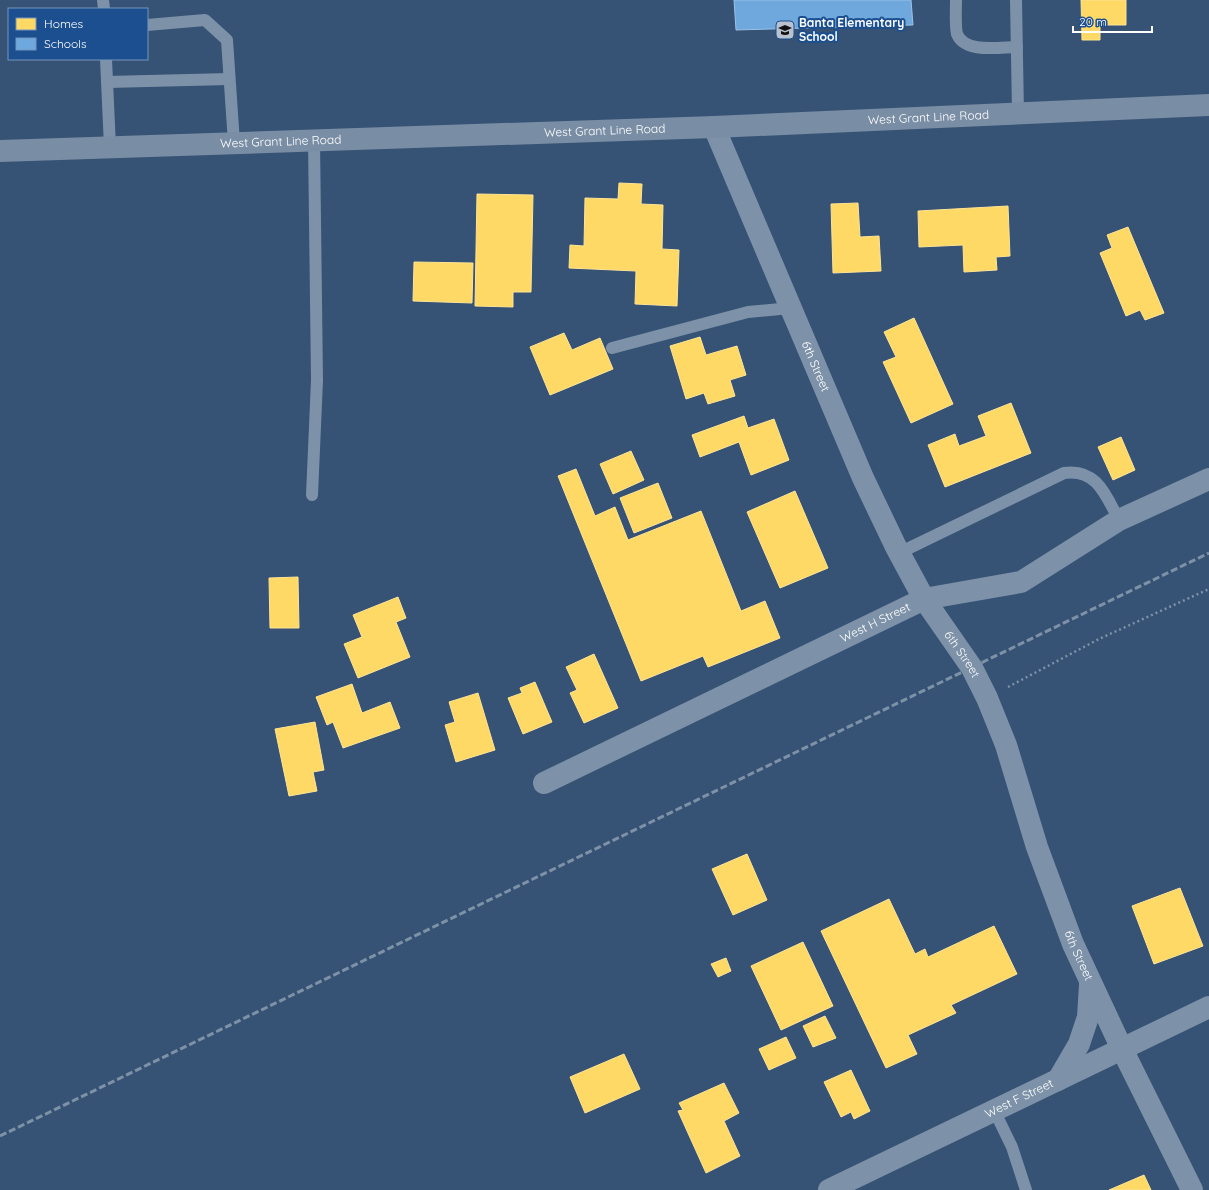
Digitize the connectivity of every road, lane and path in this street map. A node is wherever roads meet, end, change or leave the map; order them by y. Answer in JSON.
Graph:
{"nodes":[{"id":1,"x":956,"y":0,"type":"edge"},
{"id":2,"x":1016,"y":0,"type":"edge"},
{"id":3,"x":148,"y":25,"type":"edge"},
{"id":4,"x":1017,"y":47,"type":"junction"},
{"id":5,"x":106,"y":60,"type":"edge"},
{"id":6,"x":229,"y":79,"type":"junction"},
{"id":7,"x":107,"y":82,"type":"junction"},
{"id":8,"x":1209,"y":105,"type":"edge"},
{"id":9,"x":1018,"y":113,"type":"junction"},
{"id":10,"x":714,"y":127,"type":"junction"},
{"id":11,"x":314,"y":140,"type":"junction"},
{"id":12,"x":234,"y":143,"type":"junction"},
{"id":13,"x":110,"y":147,"type":"junction"},
{"id":14,"x":0,"y":151,"type":"edge"},
{"id":15,"x":791,"y":308,"type":"junction"},
{"id":16,"x":612,"y":348,"type":"dead end"},
{"id":17,"x":1209,"y":478,"type":"edge"},
{"id":18,"x":312,"y":495,"type":"dead end"},
{"id":19,"x":1119,"y":520,"type":"junction"},
{"id":20,"x":899,"y":553,"type":"junction"},
{"id":21,"x":1209,"y":589,"type":"edge"},
{"id":22,"x":924,"y":599,"type":"junction"},
{"id":23,"x":987,"y":698,"type":"junction"},
{"id":24,"x":544,"y":783,"type":"dead end"},
{"id":25,"x":1090,"y":982,"type":"junction"},
{"id":26,"x":1209,"y":1007,"type":"edge"},
{"id":27,"x":1122,"y":1049,"type":"junction"},
{"id":28,"x":1058,"y":1080,"type":"junction"},
{"id":29,"x":994,"y":1110,"type":"junction"},
{"id":30,"x":829,"y":1190,"type":"edge"},
{"id":31,"x":1026,"y":1190,"type":"edge"},
{"id":32,"x":1192,"y":1190,"type":"edge"}],
"edges":[{"from":1,"to":4,"type":"lane"},
{"from":2,"to":4,"type":"lane"},
{"from":3,"to":6,"type":"lane"},
{"from":4,"to":9,"type":"lane"},
{"from":5,"to":7,"type":"lane"},
{"from":6,"to":7,"type":"lane"},
{"from":6,"to":12,"type":"lane"},
{"from":7,"to":13,"type":"lane"},
{"from":8,"to":9,"type":"main road","name":"West Grant Line Road"},
{"from":9,"to":10,"type":"main road","name":"West Grant Line Road"},
{"from":10,"to":11,"type":"main road","name":"West Grant Line Road"},
{"from":10,"to":15,"type":"street","name":"6th Street"},
{"from":11,"to":12,"type":"main road","name":"West Grant Line Road"},
{"from":11,"to":18,"type":"lane"},
{"from":12,"to":13,"type":"main road","name":"West Grant Line Road"},
{"from":13,"to":14,"type":"main road","name":"West Grant Line Road"},
{"from":15,"to":16,"type":"lane"},
{"from":15,"to":20,"type":"street","name":"6th Street"},
{"from":17,"to":19,"type":"street","name":"West H Street"},
{"from":19,"to":20,"type":"lane"},
{"from":19,"to":22,"type":"street","name":"West H Street"},
{"from":20,"to":22,"type":"street","name":"6th Street"},
{"from":21,"to":23,"type":"path"},
{"from":22,"to":23,"type":"street","name":"6th Street"},
{"from":22,"to":24,"type":"street","name":"West H Street"},
{"from":23,"to":25,"type":"street","name":"6th Street"},
{"from":25,"to":27,"type":"street","name":"6th Street"},
{"from":25,"to":28,"type":"street"},
{"from":26,"to":27,"type":"street","name":"West F Street"},
{"from":27,"to":28,"type":"street","name":"West F Street"},
{"from":27,"to":32,"type":"street","name":"6th Street"},
{"from":28,"to":29,"type":"street","name":"West F Street"},
{"from":29,"to":30,"type":"street","name":"West F Street"},
{"from":29,"to":31,"type":"lane"}]}
